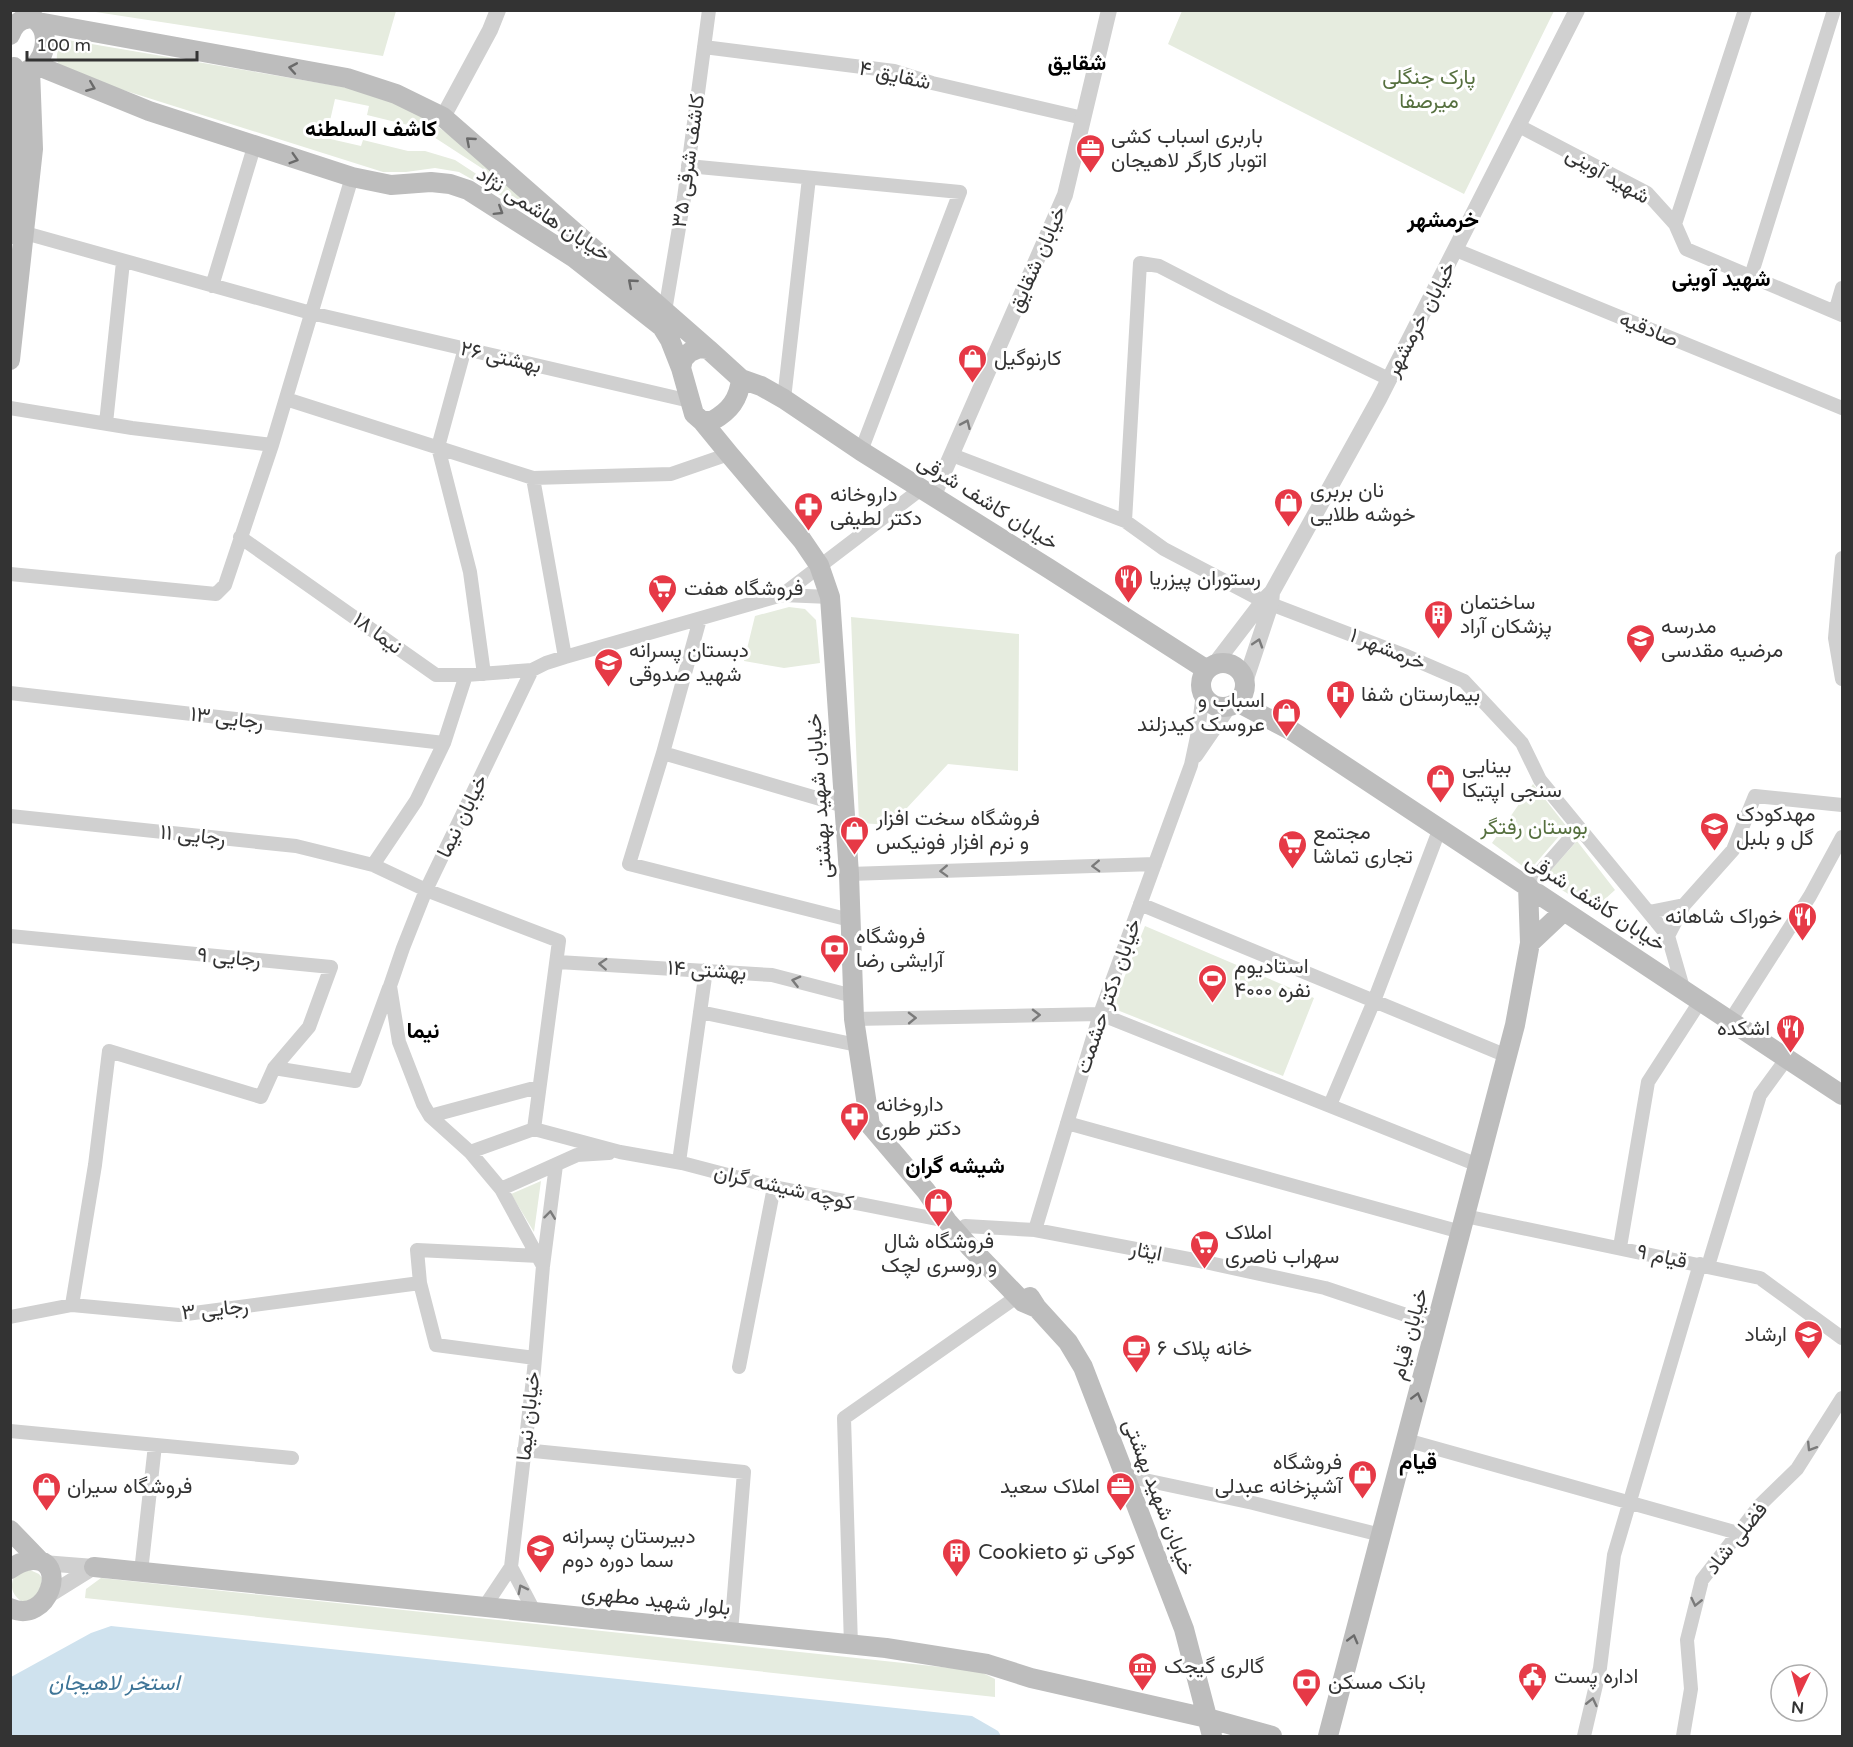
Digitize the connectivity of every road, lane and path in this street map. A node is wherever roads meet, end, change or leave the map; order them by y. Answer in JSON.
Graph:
{"nodes":[{"id":1,"x":498,"y":10,"type":"edge"},
{"id":2,"x":709,"y":10,"type":"edge"},
{"id":3,"x":1577,"y":10,"type":"edge"},
{"id":4,"x":1745,"y":10,"type":"edge"},
{"id":5,"x":1834,"y":10,"type":"edge"},
{"id":6,"x":1106,"y":11,"type":"edge"},
{"id":7,"x":19,"y":22,"type":"edge"},
{"id":8,"x":704,"y":47,"type":"junction"},
{"id":9,"x":23,"y":66,"type":"edge"},
{"id":10,"x":24,"y":111,"type":"junction"},
{"id":11,"x":443,"y":117,"type":"junction"},
{"id":12,"x":1083,"y":118,"type":"junction"},
{"id":13,"x":1519,"y":126,"type":"junction"},
{"id":14,"x":254,"y":147,"type":"junction"},
{"id":15,"x":15,"y":158,"type":"edge"},
{"id":16,"x":688,"y":166,"type":"junction"},
{"id":17,"x":352,"y":177,"type":"junction"},
{"id":18,"x":809,"y":178,"type":"junction"},
{"id":19,"x":1675,"y":224,"type":"junction"},
{"id":20,"x":17,"y":233,"type":"edge"},
{"id":21,"x":1456,"y":250,"type":"junction"},
{"id":22,"x":123,"y":262,"type":"junction"},
{"id":23,"x":1751,"y":276,"type":"junction"},
{"id":24,"x":212,"y":286,"type":"junction"},
{"id":25,"x":1842,"y":288,"type":"edge"},
{"id":26,"x":311,"y":313,"type":"junction"},
{"id":27,"x":1839,"y":313,"type":"edge"},
{"id":28,"x":663,"y":320,"type":"junction"},
{"id":29,"x":465,"y":348,"type":"junction"},
{"id":30,"x":708,"y":349,"type":"junction"},
{"id":31,"x":10,"y":360,"type":"edge"},
{"id":32,"x":681,"y":368,"type":"junction"},
{"id":33,"x":741,"y":379,"type":"junction"},
{"id":34,"x":1389,"y":379,"type":"junction"},
{"id":35,"x":286,"y":399,"type":"junction"},
{"id":36,"x":784,"y":399,"type":"junction"},
{"id":37,"x":690,"y":401,"type":"junction"},
{"id":38,"x":10,"y":408,"type":"edge"},
{"id":39,"x":1842,"y":408,"type":"edge"},
{"id":40,"x":702,"y":421,"type":"junction"},
{"id":41,"x":106,"y":423,"type":"junction"},
{"id":42,"x":272,"y":445,"type":"junction"},
{"id":43,"x":438,"y":447,"type":"junction"},
{"id":44,"x":861,"y":451,"type":"junction"},
{"id":45,"x":729,"y":454,"type":"junction"},
{"id":46,"x":952,"y":455,"type":"junction"},
{"id":47,"x":532,"y":478,"type":"junction"},
{"id":48,"x":927,"y":493,"type":"junction"},
{"id":49,"x":1125,"y":521,"type":"junction"},
{"id":50,"x":240,"y":537,"type":"junction"},
{"id":51,"x":1842,"y":558,"type":"edge"},
{"id":52,"x":819,"y":565,"type":"junction"},
{"id":53,"x":10,"y":574,"type":"edge"},
{"id":54,"x":782,"y":595,"type":"junction"},
{"id":55,"x":830,"y":597,"type":"junction"},
{"id":56,"x":1268,"y":599,"type":"junction"},
{"id":57,"x":700,"y":619,"type":"junction"},
{"id":58,"x":565,"y":657,"type":"junction"},
{"id":59,"x":1211,"y":668,"type":"junction"},
{"id":60,"x":532,"y":670,"type":"junction"},
{"id":61,"x":484,"y":674,"type":"junction"},
{"id":62,"x":466,"y":675,"type":"junction"},
{"id":63,"x":1842,"y":679,"type":"edge"},
{"id":64,"x":10,"y":693,"type":"edge"},
{"id":65,"x":1203,"y":693,"type":"junction"},
{"id":66,"x":1239,"y":693,"type":"junction"},
{"id":67,"x":444,"y":743,"type":"junction"},
{"id":68,"x":663,"y":753,"type":"junction"},
{"id":69,"x":1191,"y":765,"type":"junction"},
{"id":70,"x":1842,"y":805,"type":"edge"},
{"id":71,"x":844,"y":806,"type":"junction"},
{"id":72,"x":10,"y":816,"type":"edge"},
{"id":73,"x":1440,"y":828,"type":"junction"},
{"id":74,"x":1578,"y":829,"type":"junction"},
{"id":75,"x":1842,"y":837,"type":"edge"},
{"id":76,"x":1155,"y":864,"type":"junction"},
{"id":77,"x":374,"y":865,"type":"junction"},
{"id":78,"x":849,"y":874,"type":"junction"},
{"id":79,"x":1528,"y":886,"type":"junction"},
{"id":80,"x":426,"y":890,"type":"junction"},
{"id":81,"x":1140,"y":904,"type":"junction"},
{"id":82,"x":1684,"y":905,"type":"junction"},
{"id":83,"x":1564,"y":911,"type":"junction"},
{"id":84,"x":1649,"y":912,"type":"junction"},
{"id":85,"x":850,"y":920,"type":"junction"},
{"id":86,"x":10,"y":936,"type":"edge"},
{"id":87,"x":1668,"y":936,"type":"junction"},
{"id":88,"x":1530,"y":943,"type":"junction"},
{"id":89,"x":558,"y":962,"type":"junction"},
{"id":90,"x":706,"y":970,"type":"junction"},
{"id":91,"x":390,"y":986,"type":"junction"},
{"id":92,"x":1683,"y":988,"type":"junction"},
{"id":93,"x":853,"y":996,"type":"junction"},
{"id":94,"x":1701,"y":1000,"type":"junction"},
{"id":95,"x":1374,"y":1001,"type":"junction"},
{"id":96,"x":700,"y":1012,"type":"junction"},
{"id":97,"x":1100,"y":1014,"type":"junction"},
{"id":98,"x":854,"y":1019,"type":"junction"},
{"id":99,"x":1730,"y":1021,"type":"junction"},
{"id":100,"x":857,"y":1045,"type":"junction"},
{"id":101,"x":1507,"y":1056,"type":"junction"},
{"id":102,"x":1787,"y":1058,"type":"junction"},
{"id":103,"x":274,"y":1068,"type":"junction"},
{"id":104,"x":538,"y":1087,"type":"junction"},
{"id":105,"x":1842,"y":1095,"type":"edge"},
{"id":106,"x":1330,"y":1106,"type":"junction"},
{"id":107,"x":430,"y":1116,"type":"junction"},
{"id":108,"x":1066,"y":1123,"type":"junction"},
{"id":109,"x":534,"y":1129,"type":"junction"},
{"id":110,"x":470,"y":1152,"type":"junction"},
{"id":111,"x":620,"y":1152,"type":"junction"},
{"id":112,"x":679,"y":1162,"type":"junction"},
{"id":113,"x":556,"y":1165,"type":"junction"},
{"id":114,"x":1478,"y":1165,"type":"junction"},
{"id":115,"x":774,"y":1187,"type":"junction"},
{"id":116,"x":501,"y":1188,"type":"junction"},
{"id":117,"x":956,"y":1224,"type":"junction"},
{"id":118,"x":1463,"y":1224,"type":"junction"},
{"id":119,"x":1035,"y":1230,"type":"junction"},
{"id":120,"x":1620,"y":1247,"type":"junction"},
{"id":121,"x":541,"y":1261,"type":"junction"},
{"id":122,"x":1704,"y":1265,"type":"junction"},
{"id":123,"x":420,"y":1283,"type":"junction"},
{"id":124,"x":1018,"y":1296,"type":"junction"},
{"id":125,"x":72,"y":1305,"type":"junction"},
{"id":126,"x":1037,"y":1308,"type":"junction"},
{"id":127,"x":10,"y":1317,"type":"edge"},
{"id":128,"x":1436,"y":1325,"type":"junction"},
{"id":129,"x":1842,"y":1338,"type":"edge"},
{"id":130,"x":535,"y":1358,"type":"junction"},
{"id":131,"x":739,"y":1367,"type":"dead end"},
{"id":132,"x":1842,"y":1398,"type":"edge"},
{"id":133,"x":10,"y":1431,"type":"edge"},
{"id":134,"x":1406,"y":1440,"type":"junction"},
{"id":135,"x":155,"y":1445,"type":"junction"},
{"id":136,"x":524,"y":1450,"type":"junction"},
{"id":137,"x":292,"y":1458,"type":"dead end"},
{"id":138,"x":1126,"y":1476,"type":"junction"},
{"id":139,"x":1629,"y":1501,"type":"junction"},
{"id":140,"x":10,"y":1530,"type":"edge"},
{"id":141,"x":1738,"y":1533,"type":"junction"},
{"id":142,"x":1381,"y":1535,"type":"junction"},
{"id":143,"x":41,"y":1561,"type":"junction"},
{"id":144,"x":94,"y":1567,"type":"junction"},
{"id":145,"x":511,"y":1567,"type":"junction"},
{"id":146,"x":10,"y":1569,"type":"edge"},
{"id":147,"x":141,"y":1572,"type":"junction"},
{"id":148,"x":44,"y":1601,"type":"junction"},
{"id":149,"x":485,"y":1606,"type":"junction"},
{"id":150,"x":10,"y":1608,"type":"edge"},
{"id":151,"x":534,"y":1611,"type":"junction"},
{"id":152,"x":10,"y":1627,"type":"edge"},
{"id":153,"x":731,"y":1632,"type":"junction"},
{"id":154,"x":851,"y":1645,"type":"junction"},
{"id":155,"x":1206,"y":1730,"type":"edge"},
{"id":156,"x":1272,"y":1737,"type":"edge"},
{"id":157,"x":1328,"y":1737,"type":"edge"},
{"id":158,"x":1584,"y":1737,"type":"edge"},
{"id":159,"x":1683,"y":1737,"type":"edge"}],
"edges":[{"from":1,"to":11,"type":"street"},
{"from":2,"to":8,"type":"street","name":"کاشف شرقی ۳۵"},
{"from":3,"to":13,"type":"street","name":"خیابان خرمشهر"},
{"from":4,"to":19,"type":"street"},
{"from":5,"to":23,"type":"street"},
{"from":6,"to":12,"type":"street","name":"خیابان شقایق"},
{"from":7,"to":9,"type":"main road"},
{"from":11,"to":7,"type":"main road","one_way":true},
{"from":8,"to":12,"type":"street","name":"شقایق ۴"},
{"from":8,"to":16,"type":"street","name":"کاشف شرقی ۳۵"},
{"from":9,"to":10,"type":"main road"},
{"from":9,"to":14,"type":"main road","name":"خیابان هاشمی نژاد","one_way":true},
{"from":10,"to":15,"type":"main road"},
{"from":10,"to":20,"type":"main road"},
{"from":28,"to":11,"type":"main road","one_way":true},
{"from":46,"to":12,"type":"street","name":"خیابان شقایق","one_way":true},
{"from":13,"to":19,"type":"street","name":"شهید آوینی"},
{"from":13,"to":21,"type":"street","name":"خیابان خرمشهر"},
{"from":14,"to":17,"type":"main road","name":"خیابان هاشمی نژاد","one_way":true},
{"from":14,"to":24,"type":"street"},
{"from":15,"to":20,"type":"main road"},
{"from":16,"to":18,"type":"street"},
{"from":16,"to":28,"type":"street","name":"کاشف شرقی ۳۵"},
{"from":17,"to":26,"type":"street"},
{"from":17,"to":28,"type":"main road","name":"خیابان هاشمی نژاد","one_way":true},
{"from":18,"to":36,"type":"street"},
{"from":18,"to":44,"type":"street"},
{"from":19,"to":23,"type":"street","name":"شهید آوینی"},
{"from":20,"to":22,"type":"street","name":"بهشتی ۲۶"},
{"from":20,"to":31,"type":"main road"},
{"from":21,"to":34,"type":"street","name":"خیابان خرمشهر"},
{"from":21,"to":39,"type":"street","name":"صادقیه"},
{"from":22,"to":24,"type":"street","name":"بهشتی ۲۶"},
{"from":22,"to":41,"type":"street"},
{"from":23,"to":27,"type":"street","name":"شهید آوینی"},
{"from":24,"to":26,"type":"street","name":"بهشتی ۲۶"},
{"from":25,"to":27,"type":"street"},
{"from":26,"to":29,"type":"street","name":"بهشتی ۲۶"},
{"from":26,"to":35,"type":"street"},
{"from":28,"to":30,"type":"main road"},
{"from":28,"to":32,"type":"main road","name":"خیابان هاشمی نژاد"},
{"from":29,"to":37,"type":"street","name":"بهشتی ۲۶"},
{"from":29,"to":43,"type":"street"},
{"from":30,"to":32,"type":"main road"},
{"from":30,"to":33,"type":"main road"},
{"from":32,"to":37,"type":"main road"},
{"from":33,"to":36,"type":"main road","name":"خیابان کاشف شرقی"},
{"from":33,"to":40,"type":"main road"},
{"from":34,"to":49,"type":"street"},
{"from":34,"to":56,"type":"street","name":"خیابان خرمشهر"},
{"from":35,"to":42,"type":"street"},
{"from":35,"to":43,"type":"street"},
{"from":36,"to":44,"type":"main road","name":"خیابان کاشف شرقی"},
{"from":37,"to":40,"type":"main road"},
{"from":38,"to":41,"type":"street"},
{"from":40,"to":45,"type":"main road","name":"خیابان شهید بهشتی"},
{"from":41,"to":42,"type":"street"},
{"from":42,"to":50,"type":"street"},
{"from":43,"to":47,"type":"street"},
{"from":43,"to":61,"type":"street"},
{"from":44,"to":48,"type":"main road","name":"خیابان کاشف شرقی"},
{"from":45,"to":47,"type":"street"},
{"from":45,"to":52,"type":"main road","name":"خیابان شهید بهشتی"},
{"from":46,"to":48,"type":"street","name":"خیابان شقایق"},
{"from":46,"to":49,"type":"street","name":"خرمشهر ۱"},
{"from":47,"to":58,"type":"street"},
{"from":48,"to":52,"type":"street"},
{"from":48,"to":59,"type":"main road","name":"خیابان کاشف شرقی"},
{"from":49,"to":56,"type":"street","name":"خرمشهر ۱"},
{"from":50,"to":53,"type":"street"},
{"from":50,"to":62,"type":"street","name":"نیما ۱۸"},
{"from":51,"to":63,"type":"street"},
{"from":52,"to":54,"type":"street"},
{"from":52,"to":55,"type":"main road","name":"خیابان شهید بهشتی"},
{"from":54,"to":55,"type":"street"},
{"from":54,"to":57,"type":"street"},
{"from":55,"to":71,"type":"main road","name":"خیابان شهید بهشتی"},
{"from":56,"to":59,"type":"street"},
{"from":66,"to":56,"type":"street","one_way":true},
{"from":56,"to":74,"type":"street","name":"خرمشهر ۱"},
{"from":57,"to":58,"type":"street"},
{"from":57,"to":68,"type":"street"},
{"from":58,"to":60,"type":"street"},
{"from":59,"to":65,"type":"main road"},
{"from":59,"to":66,"type":"main road"},
{"from":60,"to":61,"type":"street","name":"نیما ۱۸"},
{"from":60,"to":80,"type":"street","name":"خیابان نیما"},
{"from":61,"to":62,"type":"street","name":"نیما ۱۸"},
{"from":62,"to":67,"type":"street"},
{"from":64,"to":67,"type":"street","name":"رجایی ۱۳"},
{"from":65,"to":66,"type":"main road"},
{"from":65,"to":69,"type":"street"},
{"from":66,"to":69,"type":"street"},
{"from":66,"to":73,"type":"main road","name":"خیابان کاشف شرقی"},
{"from":67,"to":77,"type":"street"},
{"from":68,"to":71,"type":"street"},
{"from":68,"to":85,"type":"street"},
{"from":69,"to":76,"type":"street","name":"خیابان دکتر حشمت"},
{"from":70,"to":82,"type":"street"},
{"from":71,"to":78,"type":"main road","name":"خیابان شهید بهشتی"},
{"from":72,"to":77,"type":"street","name":"رجایی ۱۱"},
{"from":73,"to":79,"type":"main road","name":"خیابان کاشف شرقی"},
{"from":73,"to":95,"type":"street"},
{"from":74,"to":79,"type":"street"},
{"from":74,"to":84,"type":"street","name":"خرمشهر ۱"},
{"from":75,"to":99,"type":"street"},
{"from":76,"to":78,"type":"street","one_way":true},
{"from":76,"to":81,"type":"street","name":"خیابان دکتر حشمت"},
{"from":77,"to":80,"type":"street","name":"رجایی ۱۱"},
{"from":78,"to":85,"type":"main road","name":"خیابان شهید بهشتی"},
{"from":79,"to":83,"type":"main road","name":"خیابان کاشف شرقی"},
{"from":79,"to":88,"type":"main road","name":"خیابان قیام"},
{"from":80,"to":89,"type":"street","name":"رجایی ۱۱"},
{"from":80,"to":91,"type":"street","name":"خیابان نیما"},
{"from":81,"to":95,"type":"street"},
{"from":81,"to":97,"type":"street","name":"خیابان دکتر حشمت"},
{"from":82,"to":84,"type":"street"},
{"from":82,"to":87,"type":"street"},
{"from":83,"to":88,"type":"main road"},
{"from":83,"to":92,"type":"main road","name":"خیابان کاشف شرقی"},
{"from":84,"to":87,"type":"street","name":"خرمشهر ۱"},
{"from":85,"to":93,"type":"main road","name":"خیابان شهید بهشتی"},
{"from":86,"to":103,"type":"street","name":"رجایی ۹"},
{"from":87,"to":92,"type":"street"},
{"from":88,"to":101,"type":"main road","name":"خیابان قیام"},
{"from":90,"to":89,"type":"street","name":"بهشتی ۱۴","one_way":true},
{"from":89,"to":104,"type":"street"},
{"from":93,"to":90,"type":"street","name":"بهشتی ۱۴","one_way":true},
{"from":90,"to":96,"type":"street"},
{"from":91,"to":103,"type":"street"},
{"from":91,"to":107,"type":"street","name":"خیابان نیما"},
{"from":92,"to":94,"type":"main road","name":"خیابان کاشف شرقی"},
{"from":93,"to":98,"type":"main road","name":"خیابان شهید بهشتی"},
{"from":94,"to":99,"type":"main road","name":"خیابان کاشف شرقی"},
{"from":94,"to":120,"type":"street"},
{"from":95,"to":101,"type":"street"},
{"from":95,"to":106,"type":"street"},
{"from":96,"to":100,"type":"street"},
{"from":96,"to":112,"type":"street"},
{"from":98,"to":97,"type":"street","one_way":true},
{"from":97,"to":106,"type":"street"},
{"from":97,"to":108,"type":"street","name":"خیابان دکتر حشمت"},
{"from":98,"to":100,"type":"main road","name":"خیابان شهید بهشتی"},
{"from":99,"to":102,"type":"main road","name":"خیابان کاشف شرقی"},
{"from":100,"to":117,"type":"main road","name":"خیابان شهید بهشتی"},
{"from":101,"to":114,"type":"main road","name":"خیابان قیام"},
{"from":102,"to":105,"type":"main road","name":"خیابان کاشف شرقی"},
{"from":102,"to":122,"type":"street"},
{"from":103,"to":125,"type":"street"},
{"from":104,"to":107,"type":"street"},
{"from":104,"to":109,"type":"street"},
{"from":106,"to":114,"type":"street"},
{"from":107,"to":110,"type":"street","name":"خیابان نیما"},
{"from":108,"to":118,"type":"street","name":"قیام ۹"},
{"from":108,"to":119,"type":"street","name":"خیابان دکتر حشمت"},
{"from":109,"to":110,"type":"street"},
{"from":109,"to":111,"type":"street"},
{"from":110,"to":116,"type":"street","name":"خیابان نیما"},
{"from":111,"to":112,"type":"street","name":"کوچه شیشه گران"},
{"from":111,"to":113,"type":"street"},
{"from":112,"to":115,"type":"street","name":"کوچه شیشه گران"},
{"from":113,"to":116,"type":"street"},
{"from":121,"to":113,"type":"street","name":"خیابان نیما","one_way":true},
{"from":114,"to":118,"type":"main road","name":"خیابان قیام"},
{"from":115,"to":117,"type":"street","name":"کوچه شیشه گران"},
{"from":115,"to":131,"type":"street"},
{"from":116,"to":121,"type":"street","name":"خیابان نیما"},
{"from":117,"to":119,"type":"street","name":"ایثار"},
{"from":117,"to":124,"type":"main road","name":"خیابان شهید بهشتی"},
{"from":117,"to":126,"type":"main road","name":"خیابان شهید بهشتی"},
{"from":118,"to":120,"type":"street","name":"قیام ۹"},
{"from":118,"to":128,"type":"main road","name":"خیابان قیام"},
{"from":119,"to":128,"type":"street","name":"ایثار"},
{"from":120,"to":122,"type":"street","name":"قیام ۹"},
{"from":121,"to":123,"type":"street"},
{"from":121,"to":130,"type":"street","name":"خیابان نیما"},
{"from":122,"to":129,"type":"street","name":"قیام ۹"},
{"from":122,"to":139,"type":"street"},
{"from":123,"to":125,"type":"street","name":"رجایی ۳"},
{"from":123,"to":130,"type":"street"},
{"from":124,"to":126,"type":"main road","name":"خیابان شهید بهشتی"},
{"from":124,"to":154,"type":"street"},
{"from":125,"to":127,"type":"street","name":"رجایی ۳"},
{"from":126,"to":138,"type":"main road","name":"خیابان شهید بهشتی"},
{"from":134,"to":128,"type":"main road","name":"خیابان قیام","one_way":true},
{"from":130,"to":136,"type":"street","name":"خیابان نیما"},
{"from":132,"to":141,"type":"street","name":"فضلی شاد","one_way":true},
{"from":133,"to":135,"type":"street"},
{"from":134,"to":139,"type":"street"},
{"from":134,"to":142,"type":"main road","name":"خیابان قیام"},
{"from":135,"to":137,"type":"street"},
{"from":135,"to":147,"type":"street"},
{"from":136,"to":145,"type":"street","name":"خیابان نیما"},
{"from":136,"to":153,"type":"street"},
{"from":138,"to":142,"type":"street"},
{"from":138,"to":155,"type":"main road","name":"خیابان شهید بهشتی"},
{"from":139,"to":141,"type":"street"},
{"from":158,"to":139,"type":"street","one_way":true},
{"from":140,"to":143,"type":"main road"},
{"from":141,"to":159,"type":"street","name":"فضلی شاد","one_way":true},
{"from":157,"to":142,"type":"main road","name":"خیابان قیام","one_way":true},
{"from":143,"to":144,"type":"street"},
{"from":143,"to":146,"type":"main road"},
{"from":143,"to":148,"type":"main road"},
{"from":144,"to":147,"type":"main road","name":"بلوار شهید مطهری"},
{"from":144,"to":148,"type":"street"},
{"from":145,"to":149,"type":"street","name":"خیابان نیما"},
{"from":151,"to":145,"type":"street","one_way":true},
{"from":147,"to":149,"type":"main road","name":"بلوار شهید مطهری"},
{"from":148,"to":150,"type":"main road"},
{"from":148,"to":152,"type":"main road"},
{"from":149,"to":151,"type":"main road","name":"بلوار شهید مطهری"},
{"from":151,"to":153,"type":"main road","name":"بلوار شهید مطهری"},
{"from":153,"to":154,"type":"main road","name":"بلوار شهید مطهری"},
{"from":154,"to":155,"type":"main road","name":"بلوار شهید مطهری"},
{"from":155,"to":156,"type":"main road","name":"بلوار شهید مطهری"}]}
